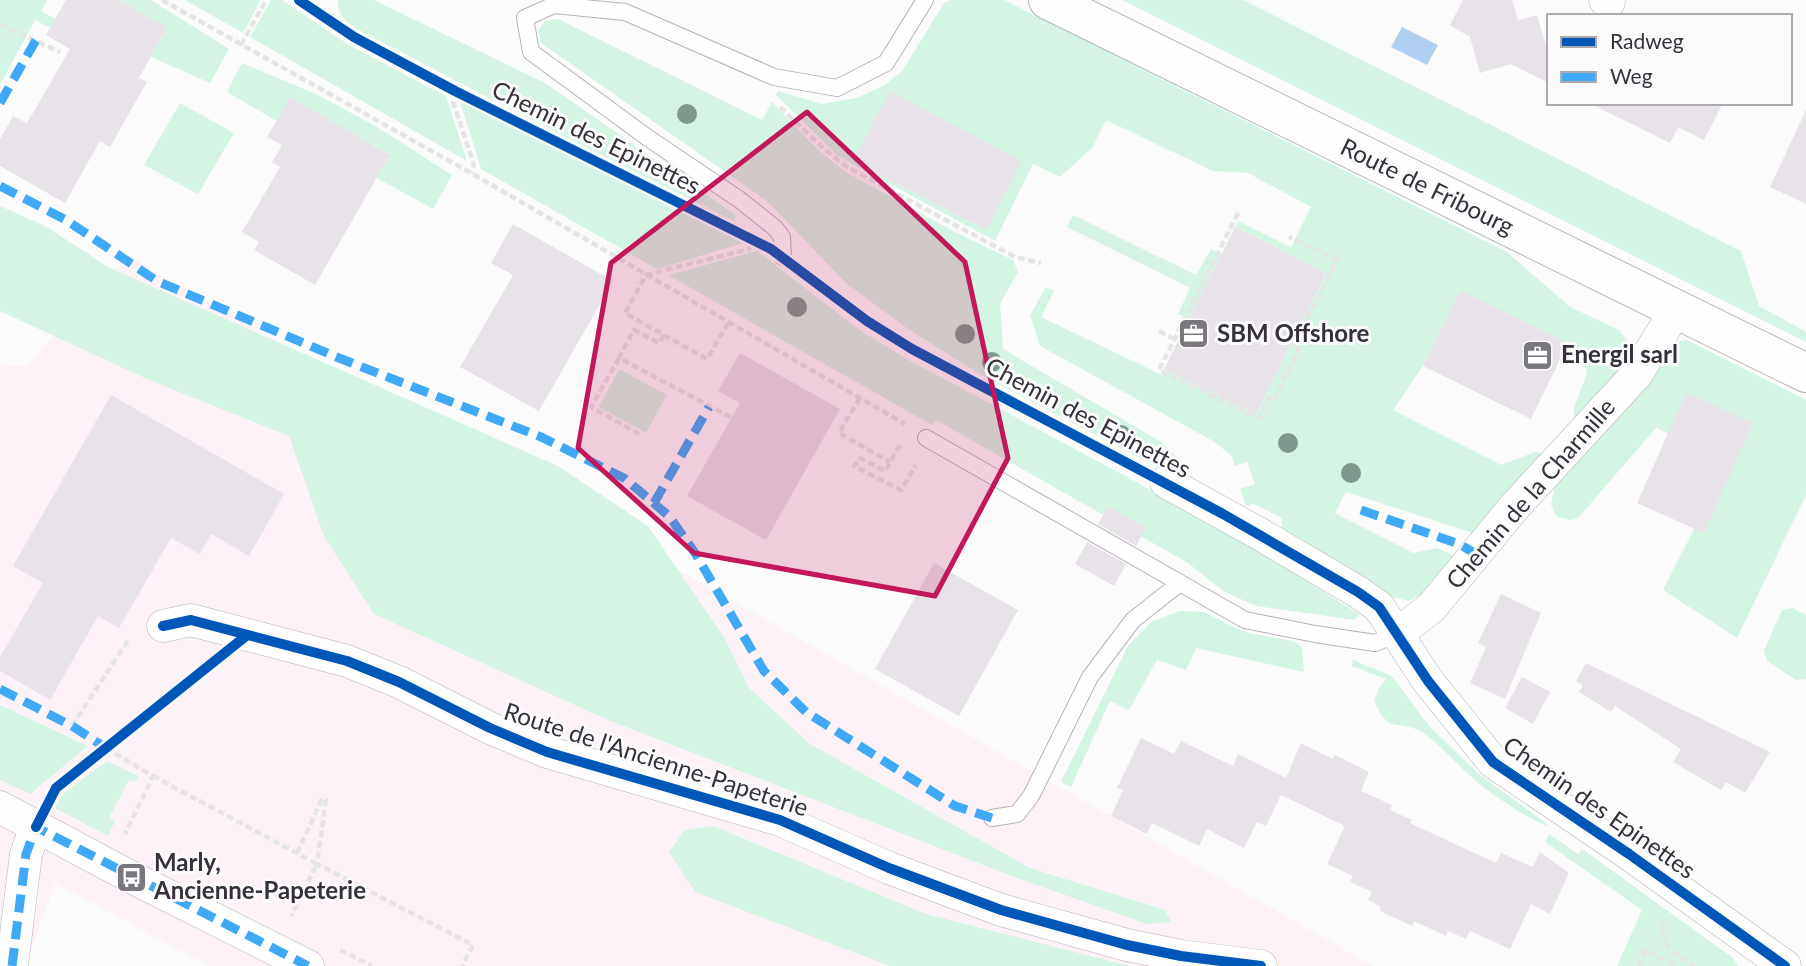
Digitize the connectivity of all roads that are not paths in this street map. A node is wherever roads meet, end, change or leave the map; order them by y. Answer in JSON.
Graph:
{"nodes":[{"id":1,"x":925,"y":0,"type":"edge"},
{"id":2,"x":1048,"y":0,"type":"edge"},
{"id":3,"x":783,"y":257,"type":"road end"},
{"id":4,"x":1676,"y":310,"type":"junction"},
{"id":5,"x":1806,"y":373,"type":"edge"},
{"id":6,"x":929,"y":440,"type":"road end"},
{"id":7,"x":1166,"y":482,"type":"dead end"},
{"id":8,"x":1180,"y":583,"type":"junction"},
{"id":9,"x":163,"y":626,"type":"road end"},
{"id":10,"x":1398,"y":634,"type":"junction"},
{"id":11,"x":0,"y":807,"type":"edge"},
{"id":12,"x":992,"y":818,"type":"dead end"},
{"id":13,"x":36,"y":827,"type":"junction"},
{"id":14,"x":12,"y":966,"type":"edge"},
{"id":15,"x":308,"y":966,"type":"edge"},
{"id":16,"x":1261,"y":966,"type":"edge"},
{"id":17,"x":1785,"y":966,"type":"edge"}],
"edges":[{"from":1,"to":3,"type":"lane"},
{"from":2,"to":4,"type":"main road","name":"Route de Fribourg"},
{"from":4,"to":5,"type":"main road","name":"Route de Fribourg"},
{"from":4,"to":10,"type":"street","name":"Chemin de la Charmille"},
{"from":6,"to":8,"type":"lane"},
{"from":7,"to":10,"type":"street","name":"Chemin des Epinettes"},
{"from":8,"to":10,"type":"lane"},
{"from":8,"to":12,"type":"lane"},
{"from":9,"to":16,"type":"street","name":"Route de l'Ancienne-Papeterie"},
{"from":10,"to":17,"type":"street","name":"Chemin des Epinettes"},
{"from":11,"to":13,"type":"street"},
{"from":13,"to":14,"type":"street"},
{"from":13,"to":15,"type":"street"}]}
